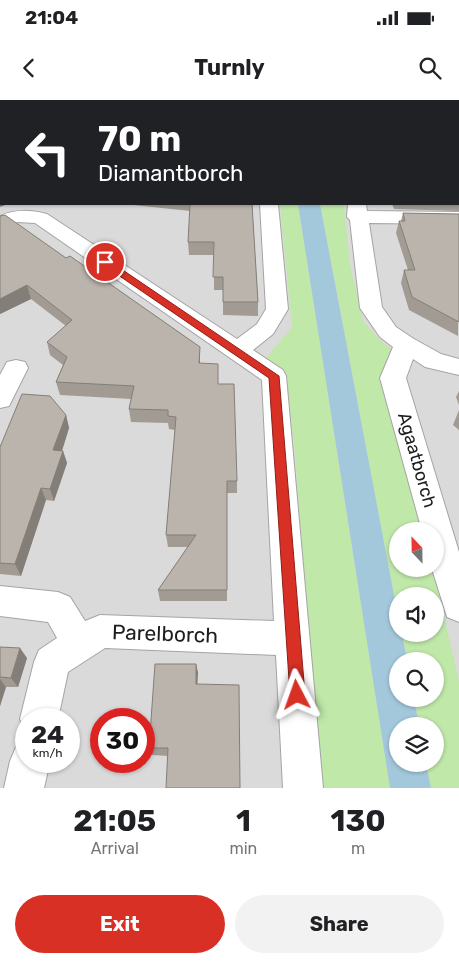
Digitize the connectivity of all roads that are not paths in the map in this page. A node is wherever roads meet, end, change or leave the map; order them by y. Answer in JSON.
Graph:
{"nodes":[{"id":1,"x":269,"y":205,"type":"edge"},
{"id":2,"x":357,"y":211,"type":"edge"},
{"id":3,"x":459,"y":218,"type":"edge"},
{"id":4,"x":8,"y":219,"type":"edge"},
{"id":5,"x":406,"y":345,"type":"junction"},
{"id":6,"x":236,"y":352,"type":"junction"},
{"id":7,"x":459,"y":367,"type":"edge"},
{"id":8,"x":16,"y":368,"type":"dead end"},
{"id":9,"x":0,"y":399,"type":"edge"},
{"id":10,"x":0,"y":601,"type":"edge"},
{"id":11,"x":459,"y":606,"type":"edge"},
{"id":12,"x":294,"y":639,"type":"junction"},
{"id":13,"x":79,"y":643,"type":"junction"},
{"id":14,"x":42,"y":708,"type":"edge"},
{"id":15,"x":27,"y":773,"type":"edge"},
{"id":16,"x":24,"y":788,"type":"edge"},
{"id":17,"x":303,"y":788,"type":"edge"}],
"edges":[{"from":1,"to":6,"type":"street"},
{"from":2,"to":3,"type":"street"},
{"from":2,"to":5,"type":"street"},
{"from":4,"to":6,"type":"street"},
{"from":5,"to":7,"type":"street"},
{"from":5,"to":11,"type":"street","name":"Agaatborch"},
{"from":6,"to":12,"type":"street"},
{"from":8,"to":9,"type":"street"},
{"from":10,"to":13,"type":"street"},
{"from":12,"to":13,"type":"street","name":"Parelborch"},
{"from":12,"to":17,"type":"street"},
{"from":13,"to":14,"type":"street","name":"Parelborch"},
{"from":15,"to":16,"type":"street"}]}
